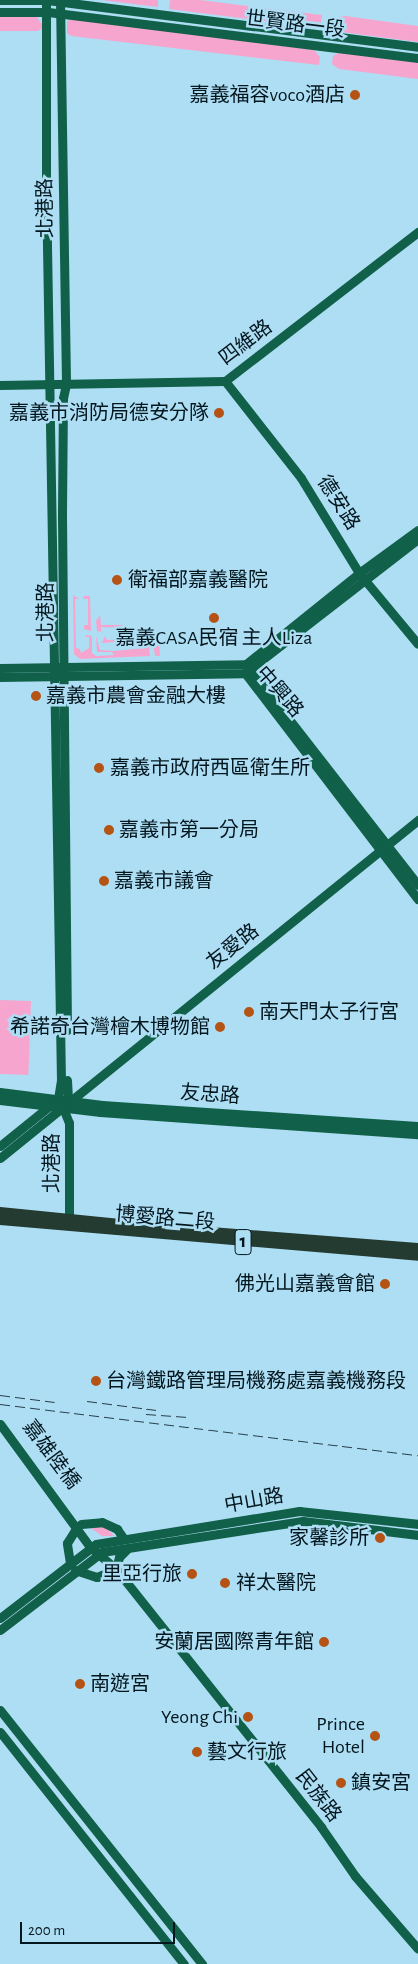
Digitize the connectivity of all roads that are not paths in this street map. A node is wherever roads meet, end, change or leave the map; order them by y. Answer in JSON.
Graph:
{"nodes":[{"id":1,"x":0,"y":0,"type":"edge"},
{"id":2,"x":46,"y":0,"type":"edge"},
{"id":3,"x":61,"y":1,"type":"edge"},
{"id":4,"x":0,"y":12,"type":"edge"},
{"id":5,"x":48,"y":12,"type":"junction"},
{"id":6,"x":62,"y":14,"type":"junction"},
{"id":7,"x":418,"y":47,"type":"edge"},
{"id":8,"x":418,"y":58,"type":"edge"},
{"id":9,"x":418,"y":232,"type":"edge"},
{"id":10,"x":225,"y":381,"type":"junction"},
{"id":11,"x":50,"y":383,"type":"junction"},
{"id":12,"x":66,"y":384,"type":"junction"},
{"id":13,"x":0,"y":386,"type":"edge"},
{"id":14,"x":418,"y":530,"type":"edge"},
{"id":15,"x":418,"y":539,"type":"edge"},
{"id":16,"x":362,"y":576,"type":"junction"},
{"id":17,"x":418,"y":644,"type":"edge"},
{"id":18,"x":54,"y":666,"type":"junction"},
{"id":19,"x":64,"y":666,"type":"junction"},
{"id":20,"x":0,"y":668,"type":"edge"},
{"id":21,"x":248,"y":669,"type":"junction"},
{"id":22,"x":0,"y":677,"type":"edge"},
{"id":23,"x":54,"y":677,"type":"junction"},
{"id":24,"x":64,"y":677,"type":"junction"},
{"id":25,"x":418,"y":820,"type":"edge"},
{"id":26,"x":382,"y":847,"type":"junction"},
{"id":27,"x":418,"y":885,"type":"edge"},
{"id":28,"x":418,"y":899,"type":"edge"},
{"id":29,"x":0,"y":1092,"type":"edge"},
{"id":30,"x":0,"y":1100,"type":"edge"},
{"id":31,"x":54,"y":1102,"type":"junction"},
{"id":32,"x":66,"y":1104,"type":"junction"},
{"id":33,"x":418,"y":1126,"type":"edge"},
{"id":34,"x":418,"y":1134,"type":"edge"},
{"id":35,"x":0,"y":1146,"type":"edge"},
{"id":36,"x":0,"y":1158,"type":"edge"},
{"id":37,"x":0,"y":1212,"type":"edge"},
{"id":38,"x":0,"y":1220,"type":"edge"},
{"id":39,"x":69,"y":1221,"type":"junction"},
{"id":40,"x":418,"y":1248,"type":"edge"},
{"id":41,"x":418,"y":1256,"type":"edge"},
{"id":42,"x":0,"y":1416,"type":"edge"},
{"id":43,"x":0,"y":1424,"type":"edge"},
{"id":44,"x":72,"y":1516,"type":"junction"},
{"id":45,"x":418,"y":1524,"type":"edge"},
{"id":46,"x":79,"y":1526,"type":"junction"},
{"id":47,"x":212,"y":1526,"type":"junction"},
{"id":48,"x":418,"y":1535,"type":"edge"},
{"id":49,"x":211,"y":1536,"type":"junction"},
{"id":50,"x":124,"y":1539,"type":"junction"},
{"id":51,"x":129,"y":1548,"type":"junction"},
{"id":52,"x":96,"y":1549,"type":"junction"},
{"id":53,"x":72,"y":1567,"type":"junction"},
{"id":54,"x":116,"y":1569,"type":"junction"},
{"id":55,"x":0,"y":1618,"type":"edge"},
{"id":56,"x":0,"y":1630,"type":"edge"},
{"id":57,"x":0,"y":1710,"type":"edge"},
{"id":58,"x":0,"y":1732,"type":"edge"},
{"id":59,"x":418,"y":1949,"type":"edge"},
{"id":60,"x":184,"y":1964,"type":"edge"},
{"id":61,"x":202,"y":1964,"type":"edge"}],
"edges":[{"from":1,"to":2,"type":"street","name":"世賢路一段"},
{"from":2,"to":3,"type":"street","name":"世賢路一段"},
{"from":2,"to":5,"type":"street","name":"北港路"},
{"from":3,"to":6,"type":"street","name":"北港路"},
{"from":3,"to":7,"type":"street","name":"世賢路一段"},
{"from":4,"to":5,"type":"street","name":"世賢路一段"},
{"from":5,"to":6,"type":"street","name":"世賢路一段"},
{"from":5,"to":11,"type":"street","name":"北港路"},
{"from":6,"to":8,"type":"street","name":"世賢路一段"},
{"from":6,"to":12,"type":"street","name":"北港路"},
{"from":9,"to":10,"type":"street","name":"四維路"},
{"from":10,"to":12,"type":"street","name":"四維路"},
{"from":10,"to":16,"type":"street","name":"德安路"},
{"from":11,"to":12,"type":"street","name":"四維路"},
{"from":11,"to":13,"type":"street","name":"四維路"},
{"from":11,"to":18,"type":"street","name":"北港路"},
{"from":12,"to":19,"type":"street","name":"北港路"},
{"from":14,"to":16,"type":"street"},
{"from":15,"to":16,"type":"street"},
{"from":16,"to":17,"type":"street","name":"德安路"},
{"from":16,"to":21,"type":"street"},
{"from":18,"to":19,"type":"street","name":"中興路"},
{"from":18,"to":20,"type":"street","name":"中興路"},
{"from":18,"to":23,"type":"street","name":"北港路"},
{"from":19,"to":21,"type":"street","name":"中興路"},
{"from":19,"to":24,"type":"street","name":"北港路"},
{"from":21,"to":24,"type":"street","name":"中興路"},
{"from":21,"to":26,"type":"street","name":"中興路"},
{"from":22,"to":23,"type":"street","name":"中興路"},
{"from":23,"to":24,"type":"street","name":"中興路"},
{"from":23,"to":31,"type":"street","name":"北港路"},
{"from":24,"to":32,"type":"street","name":"北港路"},
{"from":25,"to":26,"type":"street","name":"友愛路"},
{"from":26,"to":27,"type":"street","name":"中興路"},
{"from":26,"to":28,"type":"street","name":"中興路"},
{"from":26,"to":32,"type":"street","name":"友愛路"},
{"from":29,"to":31,"type":"street","name":"友忠路"},
{"from":30,"to":31,"type":"street","name":"友忠路"},
{"from":31,"to":32,"type":"street","name":"友忠路"},
{"from":31,"to":35,"type":"street"},
{"from":32,"to":33,"type":"street","name":"友忠路"},
{"from":32,"to":34,"type":"street","name":"友忠路"},
{"from":32,"to":36,"type":"street","name":"友愛路"},
{"from":32,"to":39,"type":"street","name":"北港路"},
{"from":37,"to":39,"type":"main road","name":"博愛路二段","number":"1"},
{"from":38,"to":41,"type":"main road","name":"博愛路二段","number":"1"},
{"from":39,"to":40,"type":"main road","name":"博愛路二段","number":"1"},
{"from":42,"to":44,"type":"street","name":"嘉雄陸橋"},
{"from":43,"to":44,"type":"street","name":"嘉雄陸橋"},
{"from":44,"to":46,"type":"street","name":"民族路"},
{"from":45,"to":47,"type":"street","name":"中山路"},
{"from":46,"to":50,"type":"street"},
{"from":46,"to":52,"type":"street","name":"民族路"},
{"from":46,"to":53,"type":"street"},
{"from":47,"to":49,"type":"street"},
{"from":47,"to":50,"type":"street","name":"中山路"},
{"from":48,"to":49,"type":"street","name":"中山路"},
{"from":49,"to":51,"type":"street","name":"中山路"},
{"from":50,"to":52,"type":"street","name":"中山路"},
{"from":51,"to":52,"type":"street","name":"中山路"},
{"from":51,"to":54,"type":"street"},
{"from":52,"to":53,"type":"street"},
{"from":52,"to":54,"type":"street","name":"民族路"},
{"from":53,"to":54,"type":"street"},
{"from":53,"to":55,"type":"street"},
{"from":53,"to":56,"type":"street"},
{"from":54,"to":59,"type":"street","name":"民族路"},
{"from":57,"to":61,"type":"street"},
{"from":58,"to":60,"type":"street"}]}
